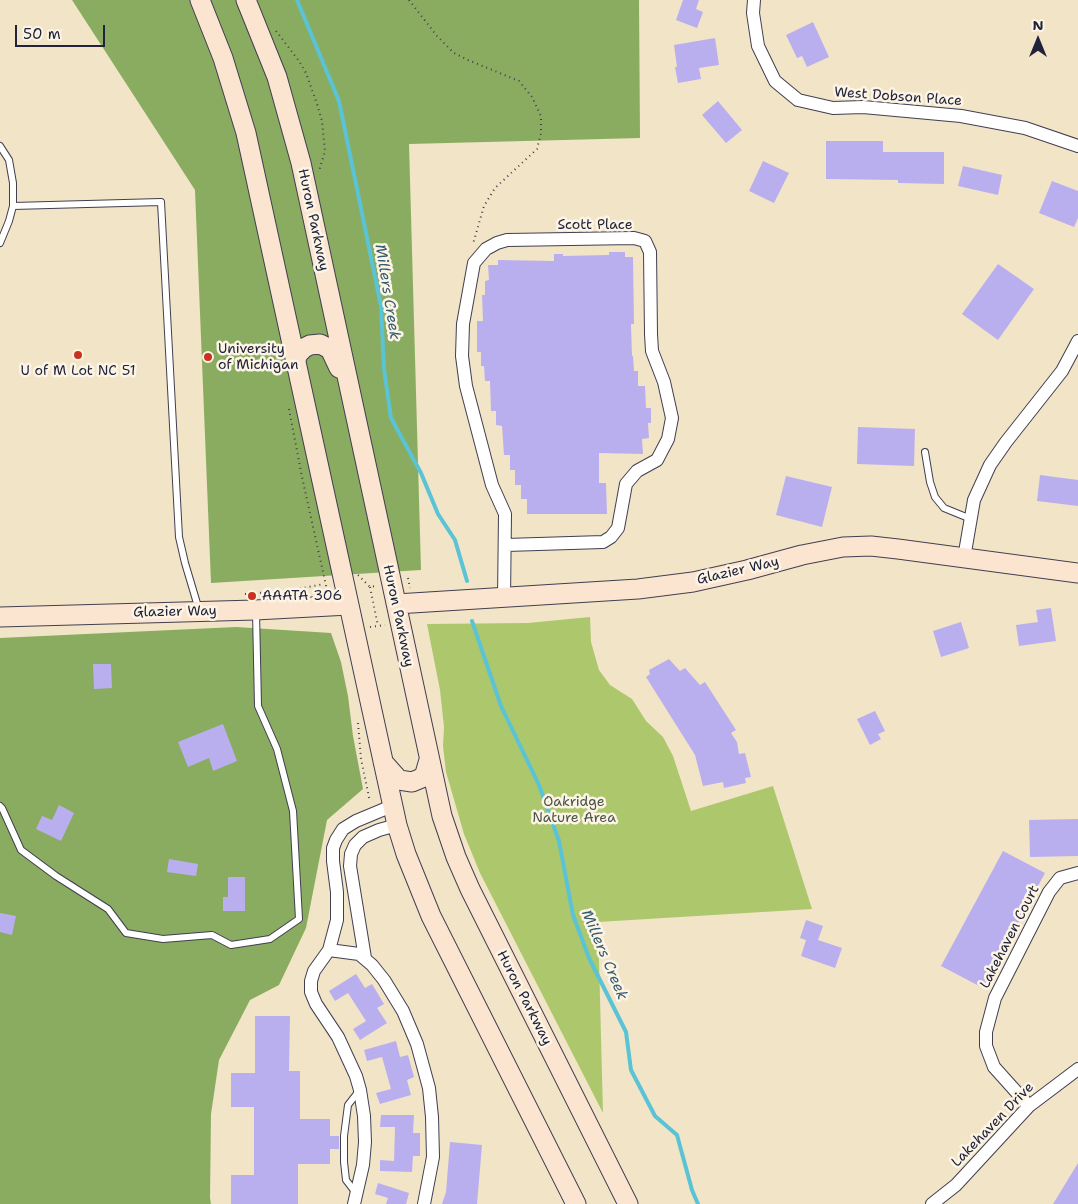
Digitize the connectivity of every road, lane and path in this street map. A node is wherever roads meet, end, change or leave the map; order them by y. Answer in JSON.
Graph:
{"nodes":[{"id":1,"x":200,"y":0,"type":"edge"},
{"id":2,"x":246,"y":0,"type":"edge"},
{"id":3,"x":409,"y":0,"type":"edge"},
{"id":4,"x":754,"y":0,"type":"edge"},
{"id":5,"x":275,"y":30,"type":"dead end"},
{"id":6,"x":0,"y":146,"type":"edge"},
{"id":7,"x":1078,"y":146,"type":"edge"},
{"id":8,"x":325,"y":150,"type":"dead end"},
{"id":9,"x":13,"y":206,"type":"junction"},
{"id":10,"x":0,"y":243,"type":"edge"},
{"id":11,"x":474,"y":263,"type":"junction"},
{"id":12,"x":1078,"y":341,"type":"edge"},
{"id":13,"x":296,"y":360,"type":"junction"},
{"id":14,"x":352,"y":401,"type":"junction"},
{"id":15,"x":289,"y":405,"type":"dead end"},
{"id":16,"x":925,"y":452,"type":"dead end"},
{"id":17,"x":971,"y":519,"type":"junction"},
{"id":18,"x":506,"y":545,"type":"junction"},
{"id":19,"x":964,"y":558,"type":"junction"},
{"id":20,"x":406,"y":572,"type":"dead end"},
{"id":21,"x":1078,"y":573,"type":"edge"},
{"id":22,"x":353,"y":576,"type":"dead end"},
{"id":23,"x":325,"y":584,"type":"junction"},
{"id":24,"x":378,"y":585,"type":"dead end"},
{"id":25,"x":315,"y":587,"type":"dead end"},
{"id":26,"x":370,"y":587,"type":"junction"},
{"id":27,"x":326,"y":589,"type":"dead end"},
{"id":28,"x":504,"y":598,"type":"junction"},
{"id":29,"x":404,"y":599,"type":"junction"},
{"id":30,"x":349,"y":605,"type":"junction"},
{"id":31,"x":256,"y":610,"type":"junction"},
{"id":32,"x":200,"y":611,"type":"junction"},
{"id":33,"x":0,"y":617,"type":"edge"},
{"id":34,"x":388,"y":624,"type":"dead end"},
{"id":35,"x":378,"y":626,"type":"junction"},
{"id":36,"x":367,"y":627,"type":"dead end"},
{"id":37,"x":358,"y":716,"type":"dead end"},
{"id":38,"x":429,"y":760,"type":"junction"},
{"id":39,"x":383,"y":762,"type":"junction"},
{"id":40,"x":368,"y":799,"type":"dead end"},
{"id":41,"x":0,"y":806,"type":"edge"},
{"id":42,"x":392,"y":806,"type":"junction"},
{"id":43,"x":397,"y":825,"type":"junction"},
{"id":44,"x":1078,"y":873,"type":"edge"},
{"id":45,"x":329,"y":950,"type":"junction"},
{"id":46,"x":365,"y":958,"type":"junction"},
{"id":47,"x":1078,"y":1069,"type":"edge"},
{"id":48,"x":360,"y":1090,"type":"junction"},
{"id":49,"x":1029,"y":1106,"type":"junction"},
{"id":50,"x":356,"y":1199,"type":"edge"},
{"id":51,"x":424,"y":1204,"type":"edge"},
{"id":52,"x":576,"y":1204,"type":"edge"},
{"id":53,"x":628,"y":1204,"type":"edge"},
{"id":54,"x":932,"y":1204,"type":"edge"}],
"edges":[{"from":1,"to":13,"type":"main road"},
{"from":2,"to":14,"type":"main road","name":"Huron Parkway"},
{"from":3,"to":11,"type":"path"},
{"from":4,"to":7,"type":"street","name":"West Dobson Place"},
{"from":5,"to":8,"type":"path"},
{"from":6,"to":9,"type":"lane"},
{"from":9,"to":10,"type":"lane"},
{"from":9,"to":32,"type":"lane"},
{"from":11,"to":18,"type":"street"},
{"from":11,"to":18,"type":"street","name":"Scott Place"},
{"from":12,"to":17,"type":"street"},
{"from":13,"to":14,"type":"main road"},
{"from":13,"to":30,"type":"main road"},
{"from":14,"to":29,"type":"main road","name":"Huron Parkway"},
{"from":15,"to":23,"type":"path"},
{"from":16,"to":17,"type":"lane"},
{"from":17,"to":19,"type":"street"},
{"from":18,"to":28,"type":"street"},
{"from":19,"to":21,"type":"main road","name":"Glazier Way"},
{"from":19,"to":28,"type":"main road","name":"Glazier Way"},
{"from":20,"to":29,"type":"path"},
{"from":22,"to":26,"type":"path"},
{"from":23,"to":25,"type":"path"},
{"from":23,"to":27,"type":"path"},
{"from":24,"to":26,"type":"path"},
{"from":26,"to":35,"type":"path"},
{"from":28,"to":29,"type":"main road","name":"Glazier Way"},
{"from":29,"to":38,"type":"main road","name":"Huron Parkway"},
{"from":30,"to":31,"type":"main road","name":"Glazier Way"},
{"from":30,"to":39,"type":"main road"},
{"from":31,"to":32,"type":"main road","name":"Glazier Way"},
{"from":31,"to":41,"type":"lane"},
{"from":32,"to":33,"type":"main road","name":"Glazier Way"},
{"from":34,"to":35,"type":"path"},
{"from":35,"to":36,"type":"path"},
{"from":37,"to":40,"type":"path"},
{"from":38,"to":39,"type":"main road"},
{"from":38,"to":53,"type":"main road","name":"Huron Parkway"},
{"from":39,"to":42,"type":"main road"},
{"from":42,"to":43,"type":"main road"},
{"from":42,"to":45,"type":"street"},
{"from":43,"to":46,"type":"street"},
{"from":43,"to":52,"type":"main road"},
{"from":44,"to":49,"type":"street","name":"Lakehaven Court"},
{"from":45,"to":46,"type":"street"},
{"from":45,"to":48,"type":"street"},
{"from":46,"to":51,"type":"street"},
{"from":47,"to":49,"type":"street","name":"Lakehaven Drive"},
{"from":48,"to":50,"type":"street"},
{"from":48,"to":50,"type":"lane"},
{"from":49,"to":54,"type":"street","name":"Lakehaven Drive"}]}
